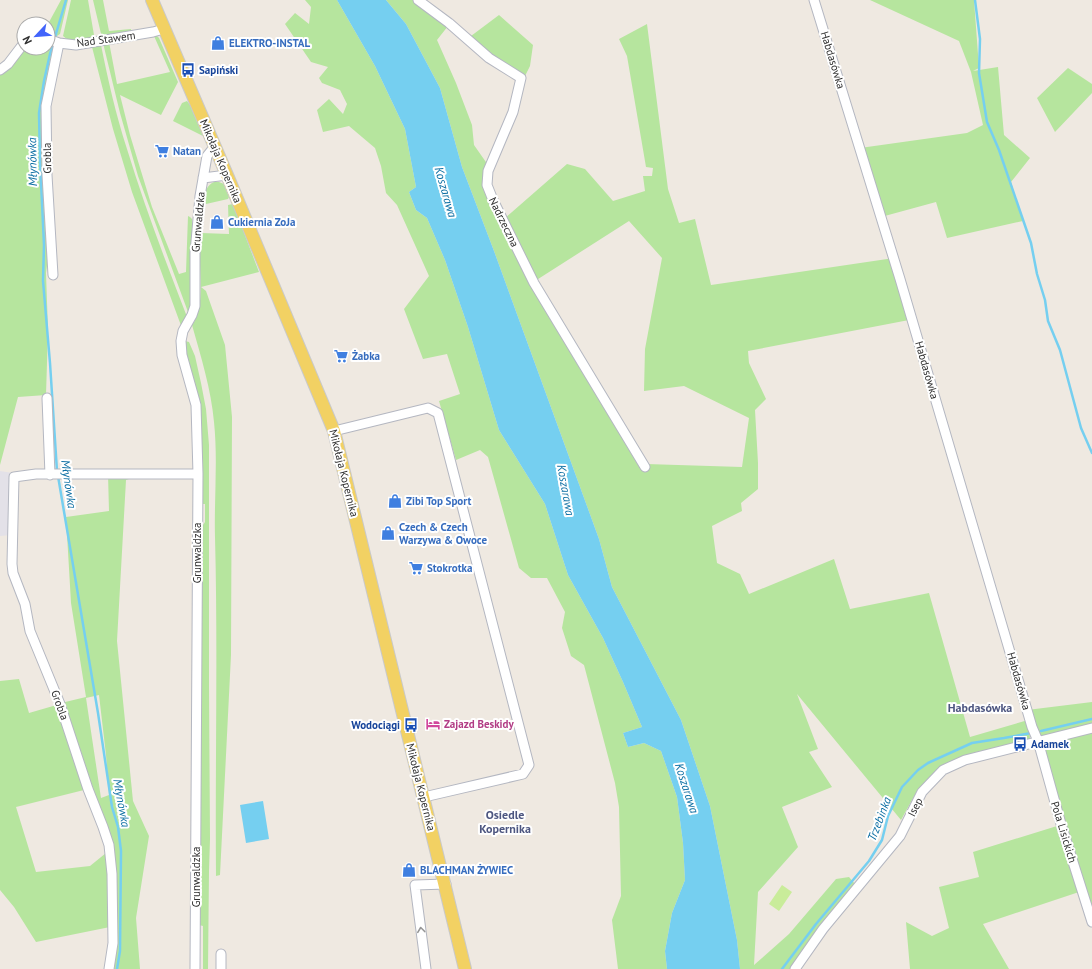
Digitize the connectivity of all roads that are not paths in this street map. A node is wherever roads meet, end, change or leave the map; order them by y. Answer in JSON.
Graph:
{"nodes":[{"id":1,"x":152,"y":0,"type":"edge"},
{"id":2,"x":418,"y":0,"type":"edge"},
{"id":3,"x":814,"y":0,"type":"edge"},
{"id":4,"x":164,"y":29,"type":"junction"},
{"id":5,"x":56,"y":42,"type":"edge"},
{"id":6,"x":59,"y":43,"type":"junction"},
{"id":7,"x":16,"y":54,"type":"edge"},
{"id":8,"x":0,"y":70,"type":"edge"},
{"id":9,"x":215,"y":146,"type":"junction"},
{"id":10,"x":227,"y":175,"type":"junction"},
{"id":11,"x":203,"y":178,"type":"junction"},
{"id":12,"x":53,"y":275,"type":"dead end"},
{"id":13,"x":47,"y":398,"type":"dead end"},
{"id":14,"x":334,"y":432,"type":"junction"},
{"id":15,"x":645,"y":467,"type":"dead end"},
{"id":16,"x":198,"y":474,"type":"junction"},
{"id":17,"x":50,"y":475,"type":"junction"},
{"id":18,"x":1092,"y":728,"type":"edge"},
{"id":19,"x":1038,"y":741,"type":"junction"},
{"id":20,"x":424,"y":797,"type":"junction"},
{"id":21,"x":446,"y":884,"type":"junction"},
{"id":22,"x":1092,"y":922,"type":"edge"},
{"id":23,"x":221,"y":954,"type":"dead end"},
{"id":24,"x":109,"y":969,"type":"edge"},
{"id":25,"x":195,"y":969,"type":"edge"},
{"id":26,"x":221,"y":969,"type":"edge"},
{"id":27,"x":426,"y":969,"type":"edge"},
{"id":28,"x":466,"y":969,"type":"edge"},
{"id":29,"x":795,"y":969,"type":"edge"}],
"edges":[{"from":1,"to":4,"type":"main road","name":"Mikołaja Kopernika"},
{"from":2,"to":15,"type":"street","name":"Nadrzeczna"},
{"from":3,"to":19,"type":"street","name":"Habdasówka"},
{"from":4,"to":6,"type":"street","name":"Nad Stawem"},
{"from":4,"to":9,"type":"main road","name":"Mikołaja Kopernika"},
{"from":5,"to":6,"type":"street","name":"Nad Stawem"},
{"from":6,"to":12,"type":"street","name":"Grobla"},
{"from":7,"to":8,"type":"street"},
{"from":9,"to":10,"type":"main road","name":"Mikołaja Kopernika"},
{"from":9,"to":11,"type":"street","name":"Grunwaldzka"},
{"from":10,"to":11,"type":"street"},
{"from":10,"to":14,"type":"main road","name":"Mikołaja Kopernika"},
{"from":11,"to":16,"type":"street","name":"Grunwaldzka"},
{"from":13,"to":17,"type":"street"},
{"from":14,"to":20,"type":"main road","name":"Mikołaja Kopernika"},
{"from":14,"to":20,"type":"street"},
{"from":16,"to":17,"type":"street","name":"Grobla"},
{"from":16,"to":25,"type":"street","name":"Grunwaldzka"},
{"from":17,"to":24,"type":"street","name":"Grobla"},
{"from":18,"to":19,"type":"street","name":"Isep"},
{"from":19,"to":22,"type":"street","name":"Pola Lisickich"},
{"from":19,"to":29,"type":"street","name":"Isep"},
{"from":20,"to":21,"type":"main road","name":"Mikołaja Kopernika"},
{"from":27,"to":21,"type":"street","one_way":true},
{"from":21,"to":28,"type":"main road","name":"Mikołaja Kopernika"},
{"from":23,"to":26,"type":"street"}]}
